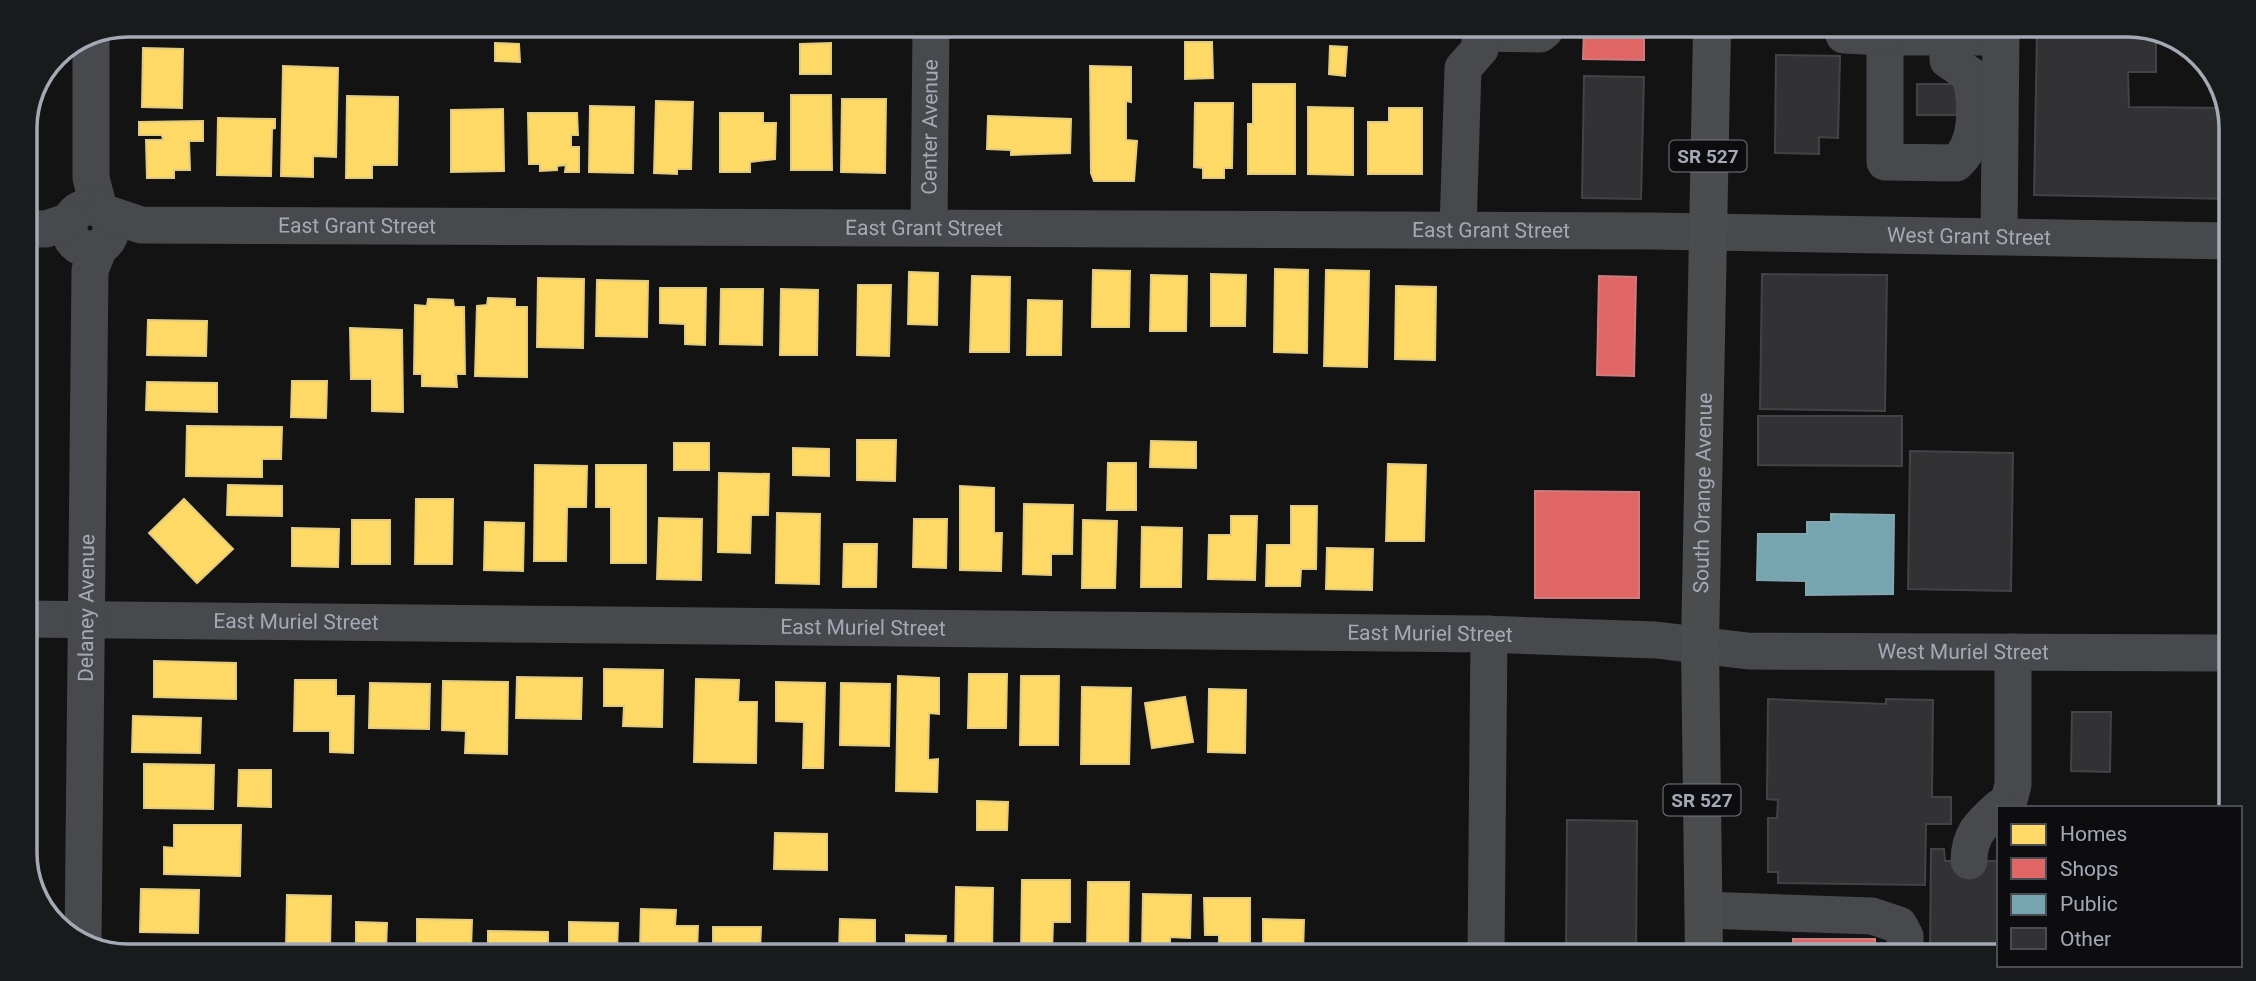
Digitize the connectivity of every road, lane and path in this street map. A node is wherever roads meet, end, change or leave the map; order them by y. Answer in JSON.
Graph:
{"nodes":[{"id":1,"x":931,"y":37,"type":"edge"},
{"id":2,"x":1480,"y":37,"type":"edge"},
{"id":3,"x":1712,"y":37,"type":"edge"},
{"id":4,"x":1885,"y":37,"type":"edge"},
{"id":5,"x":1947,"y":37,"type":"edge"},
{"id":6,"x":2001,"y":37,"type":"edge"},
{"id":7,"x":91,"y":45,"type":"edge"},
{"id":8,"x":929,"y":227,"type":"junction"},
{"id":9,"x":85,"y":228,"type":"edge"},
{"id":10,"x":1458,"y":230,"type":"junction"},
{"id":11,"x":1706,"y":233,"type":"junction"},
{"id":12,"x":1999,"y":236,"type":"junction"},
{"id":13,"x":2219,"y":241,"type":"edge"},
{"id":14,"x":37,"y":619,"type":"edge"},
{"id":15,"x":86,"y":620,"type":"junction"},
{"id":16,"x":1489,"y":634,"type":"junction"},
{"id":17,"x":1700,"y":645,"type":"junction"},
{"id":18,"x":2013,"y":652,"type":"junction"},
{"id":19,"x":2219,"y":653,"type":"edge"},
{"id":20,"x":2002,"y":806,"type":"edge"},
{"id":21,"x":1997,"y":810,"type":"edge"},
{"id":22,"x":1969,"y":861,"type":"dead end"},
{"id":23,"x":1703,"y":910,"type":"junction"},
{"id":24,"x":83,"y":933,"type":"edge"},
{"id":25,"x":1486,"y":944,"type":"edge"},
{"id":26,"x":1704,"y":944,"type":"edge"},
{"id":27,"x":1905,"y":944,"type":"edge"}],
"edges":[{"from":1,"to":8,"type":"street","name":"Center Avenue"},
{"from":2,"to":10,"type":"street"},
{"from":3,"to":11,"type":"main road","name":"South Orange Avenue","number":"SR 527"},
{"from":4,"to":5,"type":"street"},
{"from":6,"to":12,"type":"street"},
{"from":7,"to":9,"type":"street","name":"Delaney Avenue"},
{"from":8,"to":9,"type":"street","name":"East Grant Street"},
{"from":8,"to":10,"type":"street","name":"East Grant Street"},
{"from":9,"to":15,"type":"street","name":"Delaney Avenue"},
{"from":10,"to":11,"type":"street","name":"East Grant Street"},
{"from":11,"to":12,"type":"street","name":"West Grant Street"},
{"from":11,"to":17,"type":"main road","name":"South Orange Avenue","number":"SR 527"},
{"from":12,"to":13,"type":"street","name":"West Grant Street"},
{"from":14,"to":15,"type":"street","name":"East Muriel Street"},
{"from":15,"to":16,"type":"street","name":"East Muriel Street"},
{"from":15,"to":24,"type":"street","name":"Delaney Avenue"},
{"from":16,"to":17,"type":"street","name":"East Muriel Street"},
{"from":16,"to":25,"type":"street"},
{"from":17,"to":18,"type":"street","name":"West Muriel Street"},
{"from":17,"to":23,"type":"main road","name":"South Orange Avenue","number":"SR 527"},
{"from":18,"to":19,"type":"street","name":"West Muriel Street"},
{"from":18,"to":20,"type":"street"},
{"from":21,"to":22,"type":"street"},
{"from":23,"to":26,"type":"main road","name":"South Orange Avenue","number":"SR 527"},
{"from":23,"to":27,"type":"street"}]}
